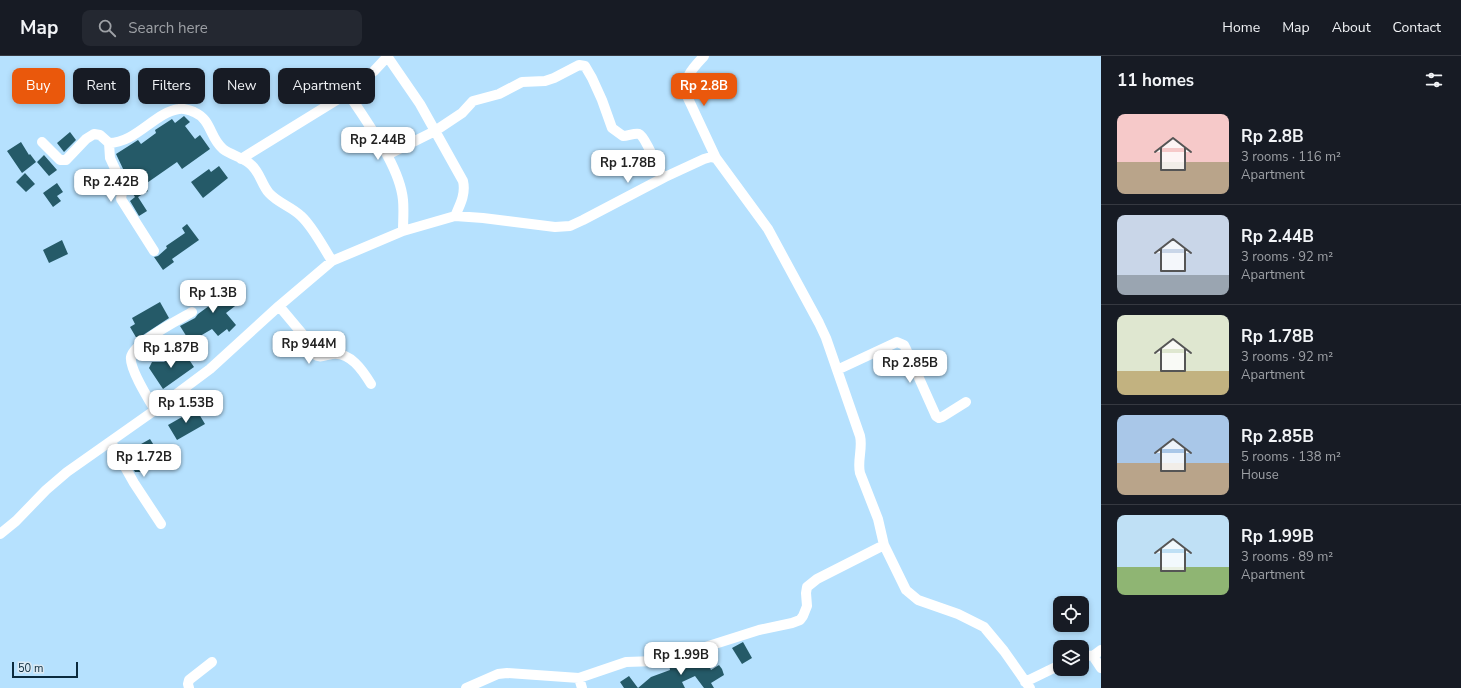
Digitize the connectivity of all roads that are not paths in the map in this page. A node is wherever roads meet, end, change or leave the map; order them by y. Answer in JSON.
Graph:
{"nodes":[{"id":1,"x":387,"y":56,"type":"edge"},
{"id":2,"x":704,"y":56,"type":"edge"},
{"id":3,"x":375,"y":70,"type":"edge"},
{"id":4,"x":330,"y":104,"type":"edge"},
{"id":5,"x":355,"y":104,"type":"edge"},
{"id":6,"x":435,"y":131,"type":"junction"},
{"id":7,"x":42,"y":142,"type":"dead end"},
{"id":8,"x":109,"y":143,"type":"junction"},
{"id":9,"x":387,"y":155,"type":"junction"},
{"id":10,"x":716,"y":158,"type":"junction"},
{"id":11,"x":241,"y":159,"type":"junction"},
{"id":12,"x":662,"y":178,"type":"junction"},
{"id":13,"x":455,"y":216,"type":"junction"},
{"id":14,"x":403,"y":231,"type":"junction"},
{"id":15,"x":154,"y":251,"type":"dead end"},
{"id":16,"x":332,"y":261,"type":"junction"},
{"id":17,"x":279,"y":306,"type":"junction"},
{"id":18,"x":192,"y":312,"type":"dead end"},
{"id":19,"x":837,"y":370,"type":"junction"},
{"id":20,"x":371,"y":384,"type":"dead end"},
{"id":21,"x":966,"y":402,"type":"dead end"},
{"id":22,"x":155,"y":410,"type":"junction"},
{"id":23,"x":111,"y":442,"type":"junction"},
{"id":24,"x":161,"y":524,"type":"dead end"},
{"id":25,"x":0,"y":534,"type":"edge"},
{"id":26,"x":884,"y":545,"type":"junction"},
{"id":27,"x":1097,"y":653,"type":"edge"},
{"id":28,"x":212,"y":662,"type":"dead end"},
{"id":29,"x":1101,"y":668,"type":"edge"},
{"id":30,"x":1053,"y":669,"type":"edge"},
{"id":31,"x":579,"y":678,"type":"junction"},
{"id":32,"x":1027,"y":685,"type":"edge"},
{"id":33,"x":189,"y":688,"type":"edge"},
{"id":34,"x":466,"y":688,"type":"edge"},
{"id":35,"x":582,"y":688,"type":"edge"}],
"edges":[{"from":1,"to":3,"type":"street"},
{"from":1,"to":6,"type":"street"},
{"from":2,"to":10,"type":"street"},
{"from":4,"to":11,"type":"street"},
{"from":5,"to":9,"type":"street"},
{"from":6,"to":9,"type":"street"},
{"from":6,"to":12,"type":"street"},
{"from":6,"to":13,"type":"street"},
{"from":7,"to":8,"type":"street"},
{"from":8,"to":11,"type":"street"},
{"from":8,"to":15,"type":"street"},
{"from":9,"to":14,"type":"street"},
{"from":10,"to":12,"type":"street"},
{"from":10,"to":19,"type":"street"},
{"from":11,"to":16,"type":"street"},
{"from":12,"to":13,"type":"street"},
{"from":13,"to":14,"type":"street"},
{"from":14,"to":16,"type":"street"},
{"from":16,"to":17,"type":"street"},
{"from":17,"to":20,"type":"street"},
{"from":17,"to":22,"type":"street"},
{"from":18,"to":22,"type":"street"},
{"from":19,"to":21,"type":"street"},
{"from":19,"to":26,"type":"street"},
{"from":22,"to":23,"type":"street"},
{"from":23,"to":24,"type":"street"},
{"from":23,"to":25,"type":"street"},
{"from":26,"to":31,"type":"street"},
{"from":26,"to":32,"type":"street"},
{"from":27,"to":29,"type":"street"},
{"from":28,"to":33,"type":"street"},
{"from":30,"to":32,"type":"street"},
{"from":31,"to":34,"type":"street"},
{"from":31,"to":35,"type":"street"}]}
